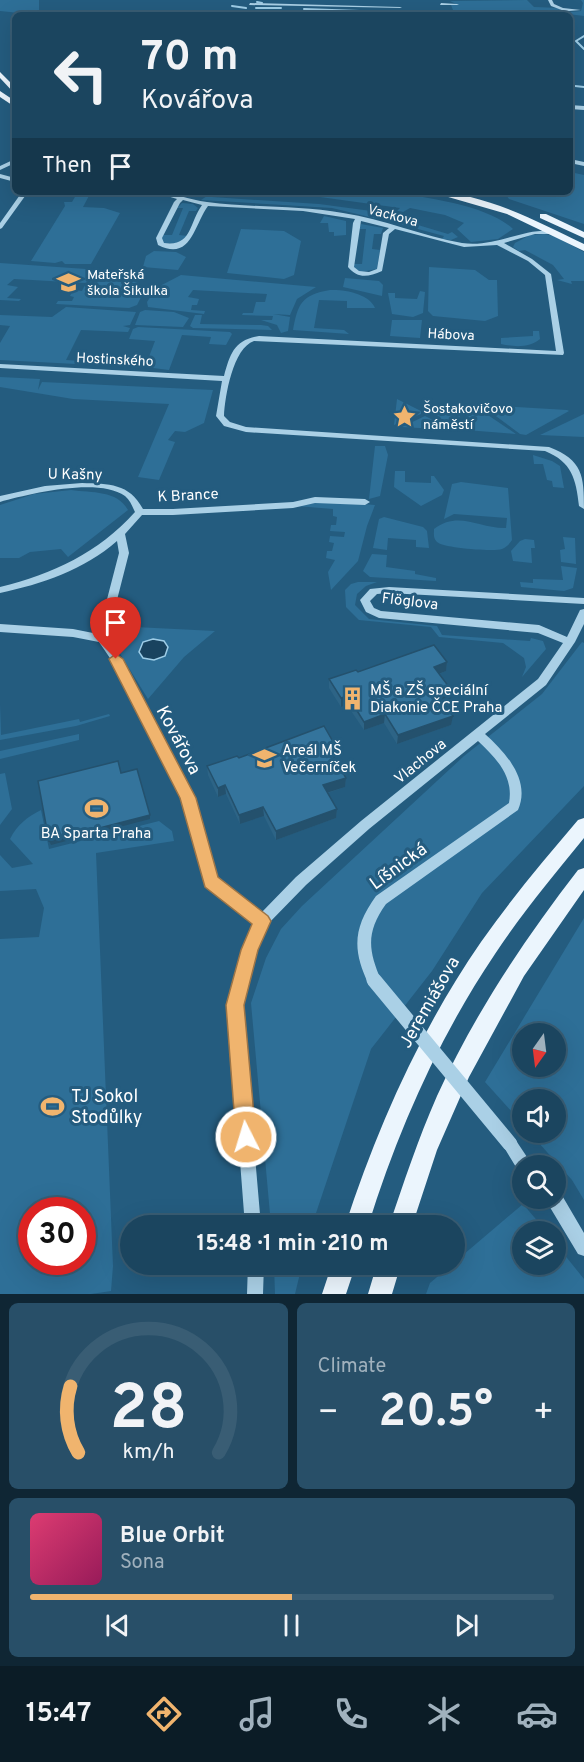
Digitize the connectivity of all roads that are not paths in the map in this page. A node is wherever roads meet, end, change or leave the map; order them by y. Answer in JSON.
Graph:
{"nodes":[{"id":1,"x":398,"y":0,"type":"edge"},
{"id":2,"x":550,"y":0,"type":"edge"},
{"id":3,"x":248,"y":2,"type":"edge"},
{"id":4,"x":447,"y":2,"type":"edge"},
{"id":5,"x":441,"y":4,"type":"dead end"},
{"id":6,"x":457,"y":5,"type":"dead end"},
{"id":7,"x":544,"y":6,"type":"dead end"},
{"id":8,"x":400,"y":8,"type":"junction"},
{"id":9,"x":563,"y":9,"type":"junction"},
{"id":10,"x":579,"y":10,"type":"dead end"},
{"id":11,"x":251,"y":11,"type":"dead end"},
{"id":12,"x":402,"y":12,"type":"edge"},
{"id":13,"x":0,"y":74,"type":"edge"},
{"id":14,"x":12,"y":88,"type":"edge"},
{"id":15,"x":0,"y":93,"type":"edge"},
{"id":16,"x":12,"y":103,"type":"edge"},
{"id":17,"x":23,"y":195,"type":"edge"},
{"id":18,"x":170,"y":195,"type":"edge"},
{"id":19,"x":445,"y":195,"type":"edge"},
{"id":20,"x":475,"y":195,"type":"edge"},
{"id":21,"x":182,"y":198,"type":"junction"},
{"id":22,"x":206,"y":204,"type":"junction"},
{"id":23,"x":521,"y":217,"type":"junction"},
{"id":24,"x":359,"y":218,"type":"junction"},
{"id":25,"x":0,"y":227,"type":"edge"},
{"id":26,"x":394,"y":227,"type":"junction"},
{"id":27,"x":554,"y":232,"type":"junction"},
{"id":28,"x":584,"y":235,"type":"edge"},
{"id":29,"x":514,"y":238,"type":"junction"},
{"id":30,"x":498,"y":243,"type":"junction"},
{"id":31,"x":584,"y":248,"type":"edge"},
{"id":32,"x":0,"y":366,"type":"edge"},
{"id":33,"x":228,"y":379,"type":"junction"},
{"id":34,"x":0,"y":499,"type":"edge"},
{"id":35,"x":365,"y":502,"type":"dead end"},
{"id":36,"x":584,"y":506,"type":"edge"},
{"id":37,"x":140,"y":512,"type":"junction"},
{"id":38,"x":122,"y":535,"type":"junction"},
{"id":39,"x":0,"y":590,"type":"edge"},
{"id":40,"x":584,"y":601,"type":"edge"},
{"id":41,"x":584,"y":614,"type":"edge"},
{"id":42,"x":0,"y":628,"type":"edge"},
{"id":43,"x":102,"y":639,"type":"junction"},
{"id":44,"x":570,"y":642,"type":"junction"},
{"id":45,"x":478,"y":734,"type":"junction"},
{"id":46,"x":584,"y":825,"type":"edge"},
{"id":47,"x":584,"y":876,"type":"edge"},
{"id":48,"x":262,"y":921,"type":"junction"},
{"id":49,"x":518,"y":1155,"type":"edge"},
{"id":50,"x":561,"y":1209,"type":"edge"},
{"id":51,"x":252,"y":1215,"type":"edge"},
{"id":52,"x":360,"y":1215,"type":"edge"},
{"id":53,"x":404,"y":1215,"type":"edge"},
{"id":54,"x":584,"y":1248,"type":"edge"},
{"id":55,"x":256,"y":1275,"type":"edge"},
{"id":56,"x":340,"y":1275,"type":"edge"},
{"id":57,"x":386,"y":1275,"type":"edge"},
{"id":58,"x":255,"y":1294,"type":"edge"},
{"id":59,"x":334,"y":1294,"type":"edge"},
{"id":60,"x":380,"y":1294,"type":"edge"}],
"edges":[{"from":1,"to":8,"type":"street"},
{"from":2,"to":9,"type":"street"},
{"from":3,"to":8,"type":"street"},
{"from":3,"to":11,"type":"street"},
{"from":4,"to":5,"type":"street"},
{"from":4,"to":6,"type":"street"},
{"from":7,"to":9,"type":"street"},
{"from":8,"to":12,"type":"street"},
{"from":9,"to":10,"type":"street"},
{"from":13,"to":14,"type":"main road"},
{"from":15,"to":16,"type":"main road"},
{"from":17,"to":25,"type":"street"},
{"from":18,"to":21,"type":"street","name":"Vackova"},
{"from":19,"to":23,"type":"main road"},
{"from":20,"to":28,"type":"main road"},
{"from":21,"to":22,"type":"street","name":"Vackova"},
{"from":21,"to":22,"type":"street"},
{"from":22,"to":24,"type":"street","name":"Vackova"},
{"from":23,"to":27,"type":"main road"},
{"from":23,"to":29,"type":"street"},
{"from":24,"to":26,"type":"street","name":"Vackova"},
{"from":24,"to":26,"type":"street"},
{"from":26,"to":30,"type":"street","name":"Vackova"},
{"from":27,"to":29,"type":"street","name":"Vackova"},
{"from":27,"to":31,"type":"main road"},
{"from":29,"to":30,"type":"street","name":"Vackova"},
{"from":30,"to":33,"type":"street","name":"Hábova"},
{"from":32,"to":33,"type":"street","name":"Hostinského"},
{"from":33,"to":36,"type":"street"},
{"from":34,"to":37,"type":"street","name":"U Kašny"},
{"from":35,"to":37,"type":"street","name":"K Brance"},
{"from":37,"to":38,"type":"street","name":"K Brance"},
{"from":38,"to":39,"type":"street","name":"K Brance"},
{"from":38,"to":43,"type":"street"},
{"from":40,"to":44,"type":"street","name":"Flöglova"},
{"from":41,"to":44,"type":"street","name":"Vlachova"},
{"from":42,"to":43,"type":"street"},
{"from":43,"to":48,"type":"street","name":"Kovářova"},
{"from":44,"to":45,"type":"street","name":"Vlachova"},
{"from":45,"to":48,"type":"street","name":"Vlachova"},
{"from":45,"to":49,"type":"street","name":"Líšnická","bridge":true},
{"from":46,"to":52,"type":"main road","name":"Jeremiášova"},
{"from":47,"to":53,"type":"main road"},
{"from":48,"to":51,"type":"street"},
{"from":50,"to":54,"type":"street"},
{"from":55,"to":58,"type":"street"},
{"from":56,"to":59,"type":"main road"},
{"from":57,"to":60,"type":"main road"}]}
